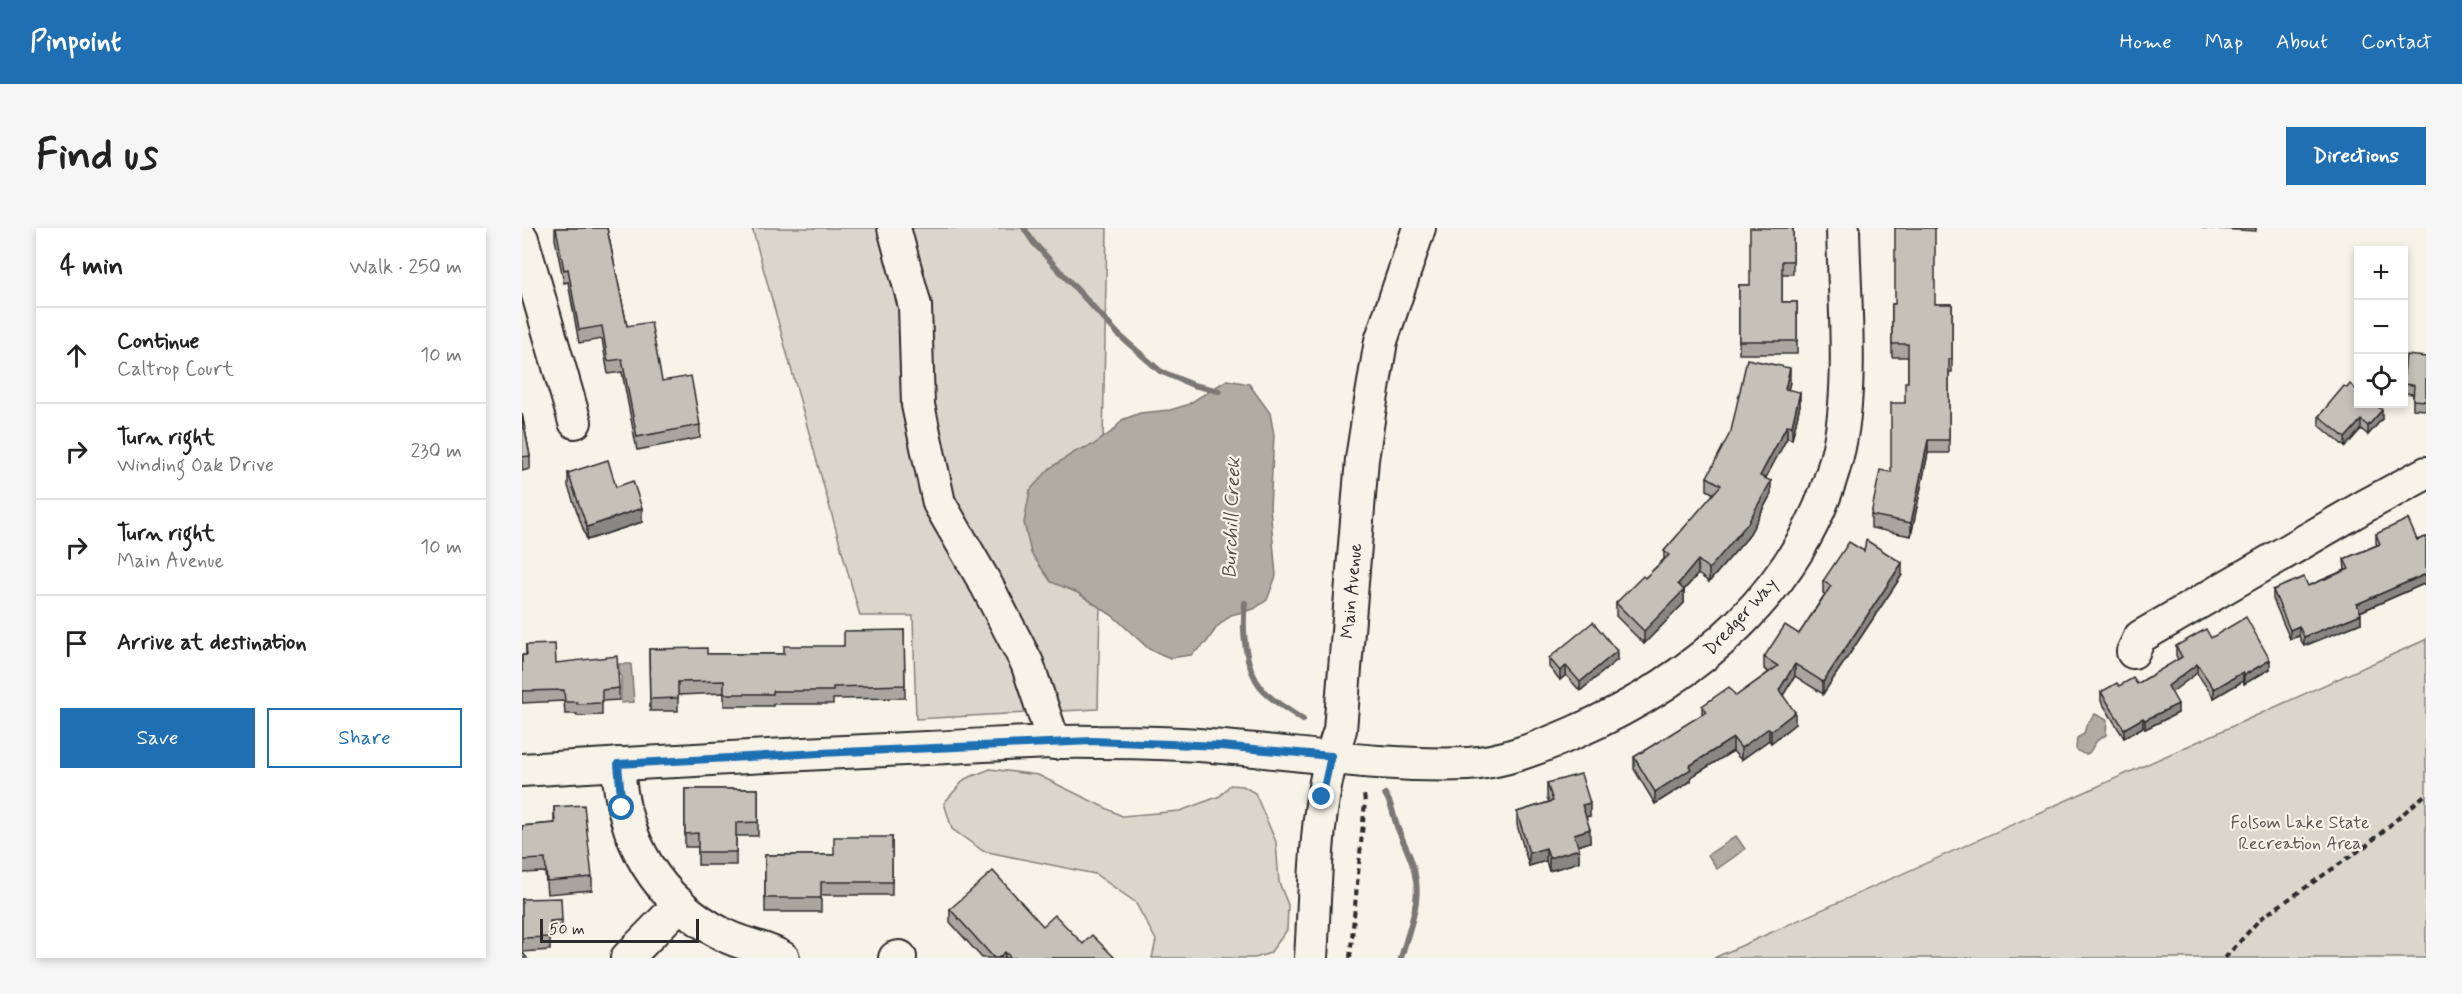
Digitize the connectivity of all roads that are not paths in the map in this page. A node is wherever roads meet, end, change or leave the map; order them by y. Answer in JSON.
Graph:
{"nodes":[{"id":1,"x":894,"y":228,"type":"edge"},
{"id":2,"x":1419,"y":228,"type":"edge"},
{"id":3,"x":1843,"y":228,"type":"edge"},
{"id":4,"x":522,"y":239,"type":"edge"},
{"id":5,"x":575,"y":422,"type":"dead end"},
{"id":6,"x":2426,"y":473,"type":"edge"},
{"id":7,"x":2133,"y":652,"type":"dead end"},
{"id":8,"x":1054,"y":743,"type":"junction"},
{"id":9,"x":1331,"y":756,"type":"junction"},
{"id":10,"x":618,"y":764,"type":"junction"},
{"id":11,"x":522,"y":770,"type":"edge"},
{"id":12,"x":680,"y":904,"type":"junction"},
{"id":13,"x":627,"y":958,"type":"edge"},
{"id":14,"x":783,"y":958,"type":"edge"},
{"id":15,"x":1311,"y":958,"type":"edge"}],
"edges":[{"from":1,"to":8,"type":"street"},
{"from":2,"to":9,"type":"street","name":"Main Avenue"},
{"from":3,"to":9,"type":"street","name":"Dredger Way"},
{"from":4,"to":5,"type":"street"},
{"from":6,"to":7,"type":"street"},
{"from":8,"to":9,"type":"street","name":"Dredger Way"},
{"from":8,"to":10,"type":"street","name":"Dredger Way"},
{"from":9,"to":15,"type":"street","name":"Main Avenue"},
{"from":10,"to":11,"type":"street","name":"Dredger Way"},
{"from":10,"to":12,"type":"street"},
{"from":12,"to":13,"type":"street"},
{"from":12,"to":14,"type":"street"}]}
